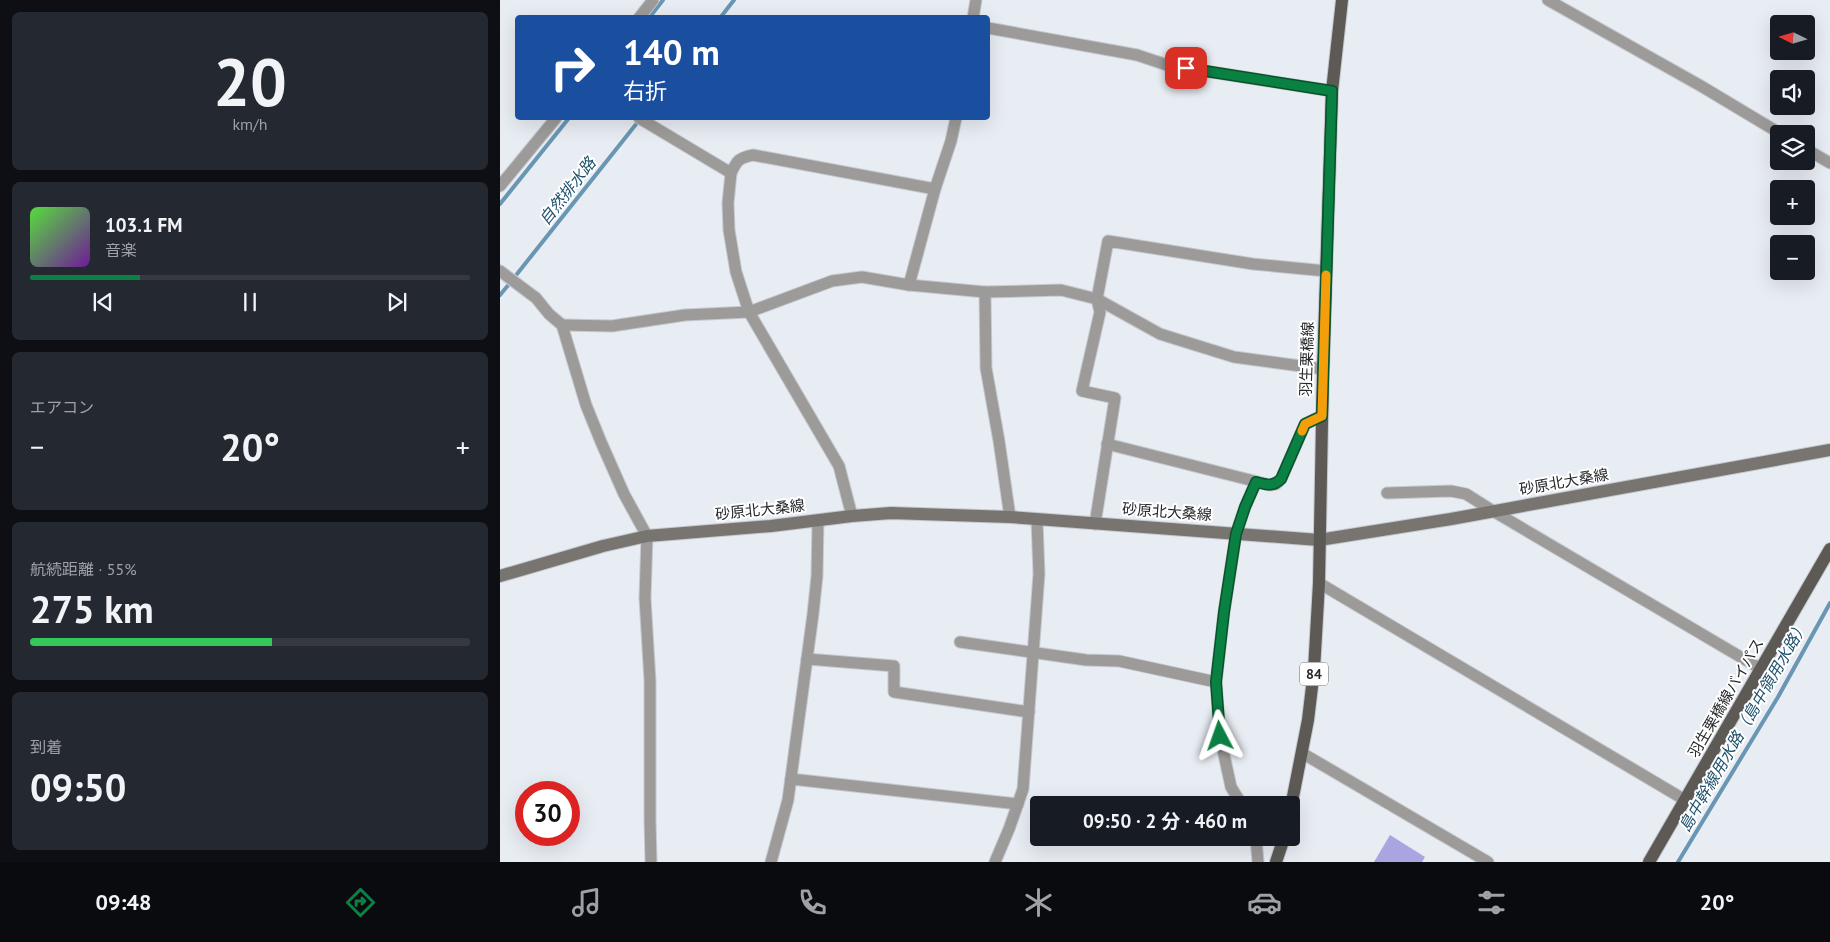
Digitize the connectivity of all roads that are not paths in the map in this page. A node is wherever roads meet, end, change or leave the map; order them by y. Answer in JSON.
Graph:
{"nodes":[{"id":1,"x":653,"y":0,"type":"edge"},
{"id":2,"x":976,"y":0,"type":"edge"},
{"id":3,"x":1342,"y":0,"type":"edge"},
{"id":4,"x":1548,"y":0,"type":"edge"},
{"id":5,"x":641,"y":15,"type":"edge"},
{"id":6,"x":974,"y":15,"type":"edge"},
{"id":7,"x":990,"y":28,"type":"edge"},
{"id":8,"x":1332,"y":91,"type":"junction"},
{"id":9,"x":554,"y":120,"type":"edge"},
{"id":10,"x":642,"y":120,"type":"edge"},
{"id":11,"x":956,"y":120,"type":"edge"},
{"id":12,"x":1770,"y":127,"type":"edge"},
{"id":13,"x":1815,"y":154,"type":"edge"},
{"id":14,"x":1830,"y":163,"type":"edge"},
{"id":15,"x":731,"y":173,"type":"junction"},
{"id":16,"x":500,"y":186,"type":"edge"},
{"id":17,"x":935,"y":189,"type":"junction"},
{"id":18,"x":500,"y":271,"type":"edge"},
{"id":19,"x":1326,"y":271,"type":"junction"},
{"id":20,"x":909,"y":285,"type":"junction"},
{"id":21,"x":984,"y":292,"type":"junction"},
{"id":22,"x":1097,"y":299,"type":"junction"},
{"id":23,"x":749,"y":312,"type":"junction"},
{"id":24,"x":562,"y":325,"type":"junction"},
{"id":25,"x":1323,"y":369,"type":"junction"},
{"id":26,"x":1322,"y":416,"type":"junction"},
{"id":27,"x":1108,"y":444,"type":"junction"},
{"id":28,"x":1830,"y":450,"type":"edge"},
{"id":29,"x":1256,"y":482,"type":"junction"},
{"id":30,"x":1387,"y":493,"type":"dead end"},
{"id":31,"x":1493,"y":511,"type":"junction"},
{"id":32,"x":852,"y":516,"type":"junction"},
{"id":33,"x":1010,"y":517,"type":"junction"},
{"id":34,"x":818,"y":520,"type":"junction"},
{"id":35,"x":1037,"y":520,"type":"junction"},
{"id":36,"x":1094,"y":524,"type":"junction"},
{"id":37,"x":1236,"y":534,"type":"junction"},
{"id":38,"x":648,"y":536,"type":"junction"},
{"id":39,"x":1319,"y":540,"type":"junction"},
{"id":40,"x":1830,"y":549,"type":"edge"},
{"id":41,"x":500,"y":576,"type":"edge"},
{"id":42,"x":1319,"y":583,"type":"junction"},
{"id":43,"x":960,"y":642,"type":"dead end"},
{"id":44,"x":1033,"y":652,"type":"junction"},
{"id":45,"x":807,"y":659,"type":"junction"},
{"id":46,"x":1761,"y":669,"type":"junction"},
{"id":47,"x":1216,"y":682,"type":"junction"},
{"id":48,"x":1029,"y":712,"type":"junction"},
{"id":49,"x":1302,"y":753,"type":"junction"},
{"id":50,"x":791,"y":779,"type":"junction"},
{"id":51,"x":1236,"y":796,"type":"edge"},
{"id":52,"x":1293,"y":796,"type":"edge"},
{"id":53,"x":1685,"y":800,"type":"junction"},
{"id":54,"x":1018,"y":804,"type":"junction"},
{"id":55,"x":1257,"y":846,"type":"edge"},
{"id":56,"x":1281,"y":846,"type":"edge"},
{"id":57,"x":652,"y":862,"type":"edge"},
{"id":58,"x":771,"y":862,"type":"edge"},
{"id":59,"x":995,"y":862,"type":"edge"},
{"id":60,"x":1258,"y":862,"type":"edge"},
{"id":61,"x":1276,"y":862,"type":"edge"},
{"id":62,"x":1488,"y":862,"type":"edge"},
{"id":63,"x":1649,"y":862,"type":"edge"}],
"edges":[{"from":1,"to":5,"type":"street"},
{"from":2,"to":6,"type":"street"},
{"from":3,"to":8,"type":"main road","name":"羽生栗橋線","number":"84"},
{"from":4,"to":12,"type":"street"},
{"from":7,"to":8,"type":"street"},
{"from":8,"to":19,"type":"main road","name":"羽生栗橋線","number":"84"},
{"from":9,"to":16,"type":"street"},
{"from":10,"to":15,"type":"street"},
{"from":11,"to":17,"type":"street"},
{"from":13,"to":14,"type":"street"},
{"from":15,"to":17,"type":"street"},
{"from":15,"to":23,"type":"street"},
{"from":17,"to":20,"type":"street"},
{"from":18,"to":24,"type":"street"},
{"from":19,"to":22,"type":"street"},
{"from":19,"to":25,"type":"main road","name":"羽生栗橋線","number":"84"},
{"from":20,"to":21,"type":"street"},
{"from":20,"to":23,"type":"street"},
{"from":21,"to":22,"type":"street"},
{"from":21,"to":33,"type":"street"},
{"from":22,"to":25,"type":"street"},
{"from":22,"to":27,"type":"street"},
{"from":23,"to":24,"type":"street"},
{"from":23,"to":32,"type":"street"},
{"from":24,"to":38,"type":"street"},
{"from":25,"to":26,"type":"main road","name":"羽生栗橋線","number":"84"},
{"from":26,"to":29,"type":"street"},
{"from":26,"to":39,"type":"main road","name":"羽生栗橋線","number":"84"},
{"from":27,"to":29,"type":"street"},
{"from":27,"to":36,"type":"street"},
{"from":28,"to":31,"type":"main road","name":"砂原北大桑線"},
{"from":29,"to":37,"type":"street"},
{"from":30,"to":31,"type":"street"},
{"from":31,"to":39,"type":"main road","name":"砂原北大桑線"},
{"from":31,"to":46,"type":"street"},
{"from":32,"to":33,"type":"main road","name":"砂原北大桑線"},
{"from":32,"to":34,"type":"main road","name":"砂原北大桑線"},
{"from":33,"to":35,"type":"main road","name":"砂原北大桑線"},
{"from":34,"to":38,"type":"main road","name":"砂原北大桑線"},
{"from":34,"to":45,"type":"street"},
{"from":35,"to":36,"type":"main road","name":"砂原北大桑線"},
{"from":35,"to":44,"type":"street"},
{"from":36,"to":37,"type":"main road","name":"砂原北大桑線"},
{"from":37,"to":39,"type":"main road","name":"砂原北大桑線"},
{"from":37,"to":47,"type":"street"},
{"from":38,"to":41,"type":"main road","name":"砂原北大桑線"},
{"from":38,"to":57,"type":"street"},
{"from":39,"to":42,"type":"main road","name":"羽生栗橋線","number":"84"},
{"from":40,"to":46,"type":"main road","name":"羽生栗橋線バイパス"},
{"from":42,"to":49,"type":"main road","name":"羽生栗橋線","number":"84"},
{"from":42,"to":53,"type":"street"},
{"from":43,"to":44,"type":"street"},
{"from":44,"to":47,"type":"street"},
{"from":44,"to":48,"type":"street"},
{"from":45,"to":48,"type":"street"},
{"from":45,"to":50,"type":"street"},
{"from":46,"to":53,"type":"main road","name":"羽生栗橋線バイパス"},
{"from":47,"to":51,"type":"street"},
{"from":48,"to":54,"type":"street"},
{"from":49,"to":52,"type":"main road","name":"羽生栗橋線","number":"84"},
{"from":49,"to":62,"type":"street"},
{"from":50,"to":54,"type":"street"},
{"from":50,"to":58,"type":"street"},
{"from":53,"to":63,"type":"main road","name":"羽生栗橋線バイパス"},
{"from":54,"to":59,"type":"street"},
{"from":55,"to":60,"type":"street"},
{"from":56,"to":61,"type":"main road"}]}
